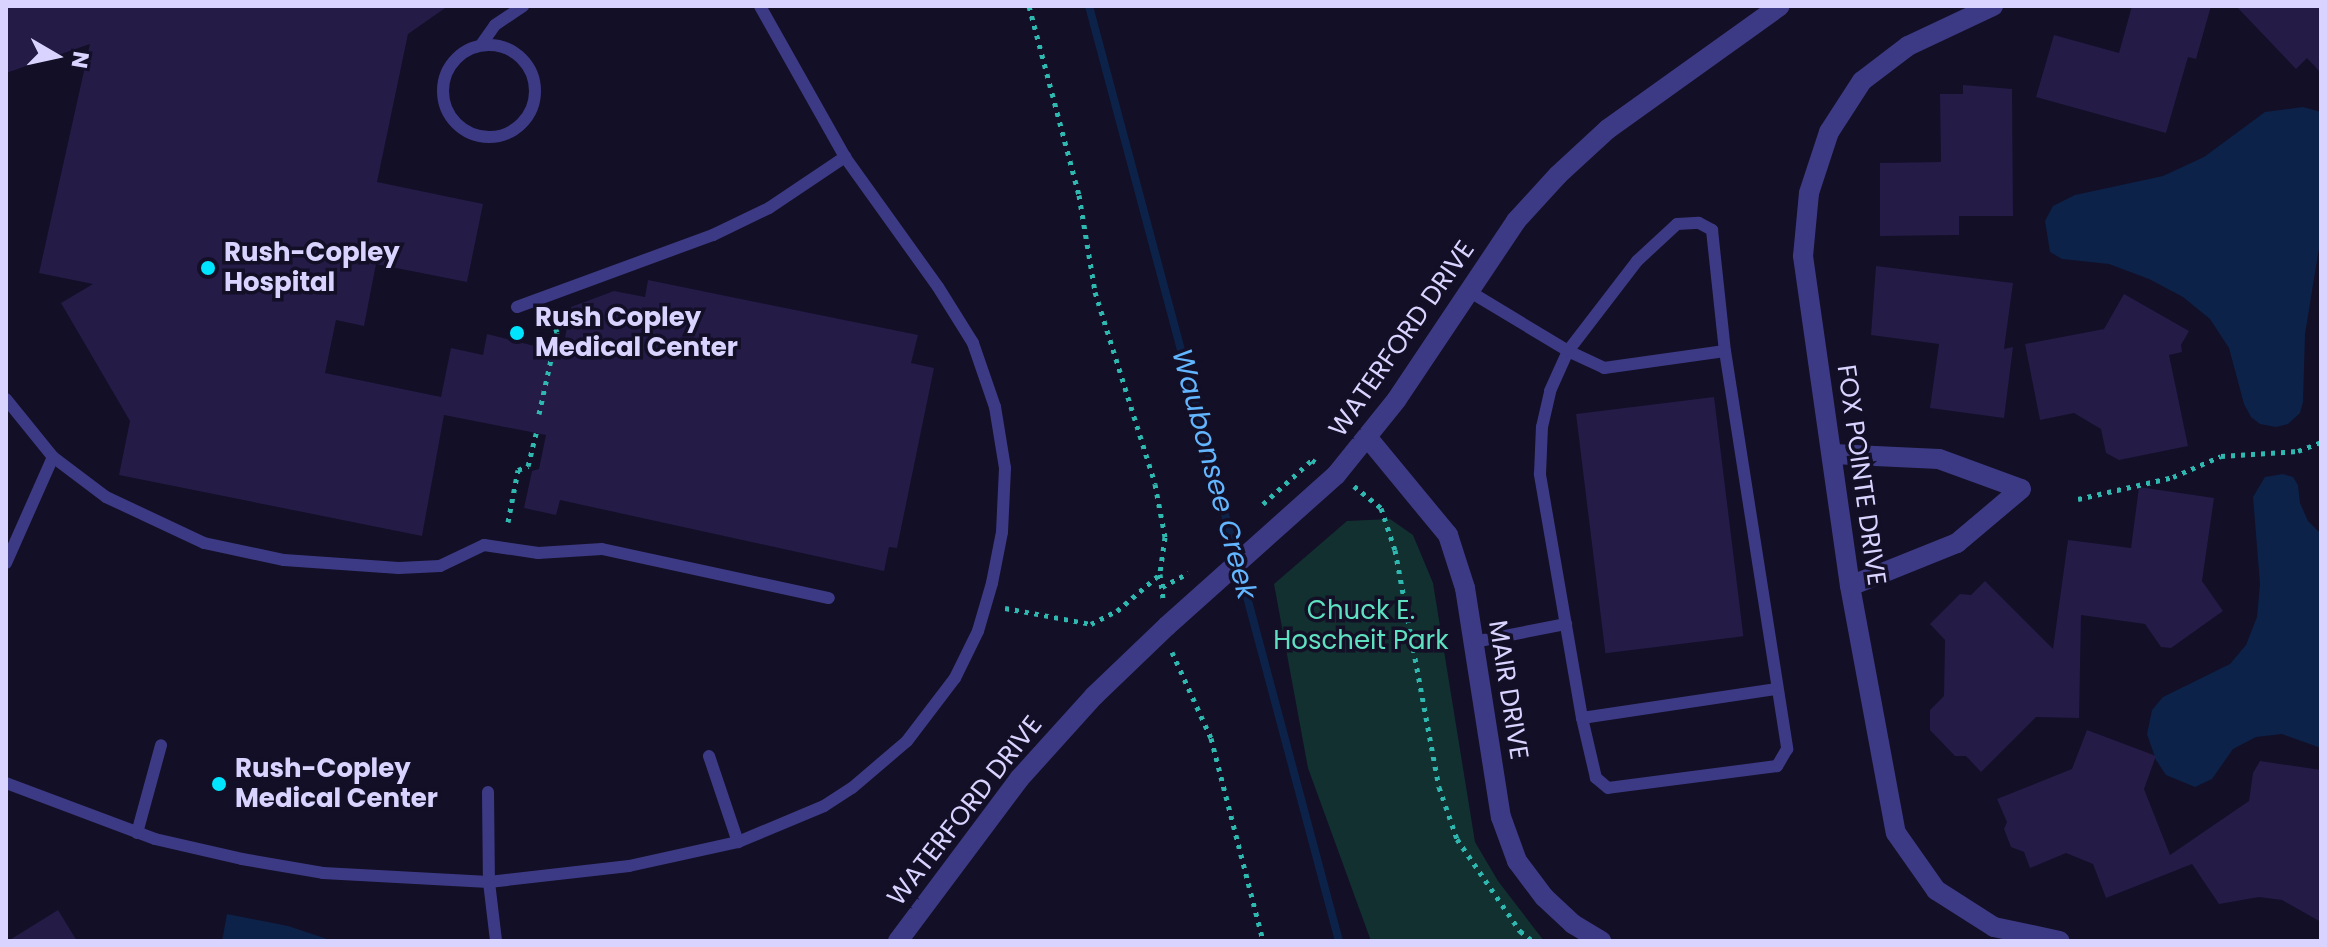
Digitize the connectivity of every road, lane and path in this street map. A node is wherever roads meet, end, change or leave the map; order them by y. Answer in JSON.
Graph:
{"nodes":[{"id":1,"x":523,"y":6,"type":"edge"},
{"id":2,"x":760,"y":6,"type":"edge"},
{"id":3,"x":1029,"y":6,"type":"edge"},
{"id":4,"x":1780,"y":6,"type":"edge"},
{"id":5,"x":1993,"y":6,"type":"edge"},
{"id":6,"x":481,"y":45,"type":"junction"},
{"id":7,"x":845,"y":157,"type":"junction"},
{"id":8,"x":1467,"y":290,"type":"junction"},
{"id":9,"x":543,"y":298,"type":"junction"},
{"id":10,"x":517,"y":307,"type":"dead end"},
{"id":11,"x":1568,"y":351,"type":"junction"},
{"id":12,"x":1725,"y":351,"type":"junction"},
{"id":13,"x":6,"y":399,"type":"edge"},
{"id":14,"x":539,"y":414,"type":"dead end"},
{"id":15,"x":536,"y":433,"type":"dead end"},
{"id":16,"x":1368,"y":438,"type":"junction"},
{"id":17,"x":2321,"y":442,"type":"edge"},
{"id":18,"x":1833,"y":454,"type":"junction"},
{"id":19,"x":53,"y":457,"type":"junction"},
{"id":20,"x":1368,"y":495,"type":"dead end"},
{"id":21,"x":2078,"y":499,"type":"dead end"},
{"id":22,"x":508,"y":522,"type":"dead end"},
{"id":23,"x":6,"y":563,"type":"edge"},
{"id":24,"x":1187,"y":573,"type":"dead end"},
{"id":25,"x":1160,"y":574,"type":"junction"},
{"id":26,"x":1850,"y":586,"type":"junction"},
{"id":27,"x":1162,"y":588,"type":"junction"},
{"id":28,"x":829,"y":598,"type":"dead end"},
{"id":29,"x":1163,"y":599,"type":"dead end"},
{"id":30,"x":1005,"y":608,"type":"dead end"},
{"id":31,"x":1566,"y":624,"type":"junction"},
{"id":32,"x":1474,"y":642,"type":"junction"},
{"id":33,"x":1173,"y":655,"type":"dead end"},
{"id":34,"x":1777,"y":689,"type":"junction"},
{"id":35,"x":1582,"y":718,"type":"junction"},
{"id":36,"x":161,"y":745,"type":"dead end"},
{"id":37,"x":709,"y":756,"type":"dead end"},
{"id":38,"x":6,"y":783,"type":"edge"},
{"id":39,"x":488,"y":792,"type":"dead end"},
{"id":40,"x":137,"y":833,"type":"junction"},
{"id":41,"x":738,"y":842,"type":"junction"},
{"id":42,"x":489,"y":882,"type":"junction"},
{"id":43,"x":496,"y":941,"type":"edge"},
{"id":44,"x":898,"y":941,"type":"edge"},
{"id":45,"x":1263,"y":941,"type":"edge"},
{"id":46,"x":1533,"y":941,"type":"edge"},
{"id":47,"x":1601,"y":941,"type":"edge"},
{"id":48,"x":2060,"y":941,"type":"edge"}],
"edges":[{"from":1,"to":6,"type":"lane"},
{"from":2,"to":7,"type":"lane"},
{"from":3,"to":25,"type":"path"},
{"from":4,"to":8,"type":"street","name":"WATERFORD DRIVE"},
{"from":5,"to":18,"type":"street","name":"FOX POINTE DRIVE"},
{"from":6,"to":6,"type":"lane"},
{"from":7,"to":9,"type":"lane"},
{"from":7,"to":41,"type":"lane"},
{"from":8,"to":11,"type":"lane"},
{"from":8,"to":16,"type":"street","name":"WATERFORD DRIVE"},
{"from":9,"to":10,"type":"lane"},
{"from":9,"to":14,"type":"path"},
{"from":11,"to":12,"type":"lane"},
{"from":11,"to":12,"type":"lane"},
{"from":11,"to":31,"type":"lane"},
{"from":12,"to":34,"type":"lane"},
{"from":13,"to":19,"type":"lane"},
{"from":15,"to":22,"type":"path"},
{"from":16,"to":32,"type":"street","name":"MAIR DRIVE"},
{"from":16,"to":44,"type":"street","name":"WATERFORD DRIVE"},
{"from":17,"to":21,"type":"path"},
{"from":18,"to":26,"type":"street","name":"FOX POINTE DRIVE"},
{"from":18,"to":26,"type":"street"},
{"from":19,"to":23,"type":"lane"},
{"from":19,"to":28,"type":"lane"},
{"from":20,"to":46,"type":"path"},
{"from":24,"to":27,"type":"path"},
{"from":25,"to":27,"type":"path"},
{"from":25,"to":30,"type":"path"},
{"from":26,"to":48,"type":"street","name":"FOX POINTE DRIVE"},
{"from":27,"to":29,"type":"path"},
{"from":31,"to":32,"type":"lane"},
{"from":31,"to":35,"type":"lane"},
{"from":32,"to":47,"type":"street","name":"MAIR DRIVE"},
{"from":33,"to":45,"type":"path"},
{"from":34,"to":35,"type":"lane"},
{"from":34,"to":35,"type":"lane"},
{"from":36,"to":40,"type":"lane"},
{"from":37,"to":41,"type":"lane"},
{"from":38,"to":40,"type":"lane"},
{"from":39,"to":42,"type":"lane"},
{"from":40,"to":42,"type":"lane"},
{"from":41,"to":42,"type":"lane"},
{"from":42,"to":43,"type":"lane"}]}
